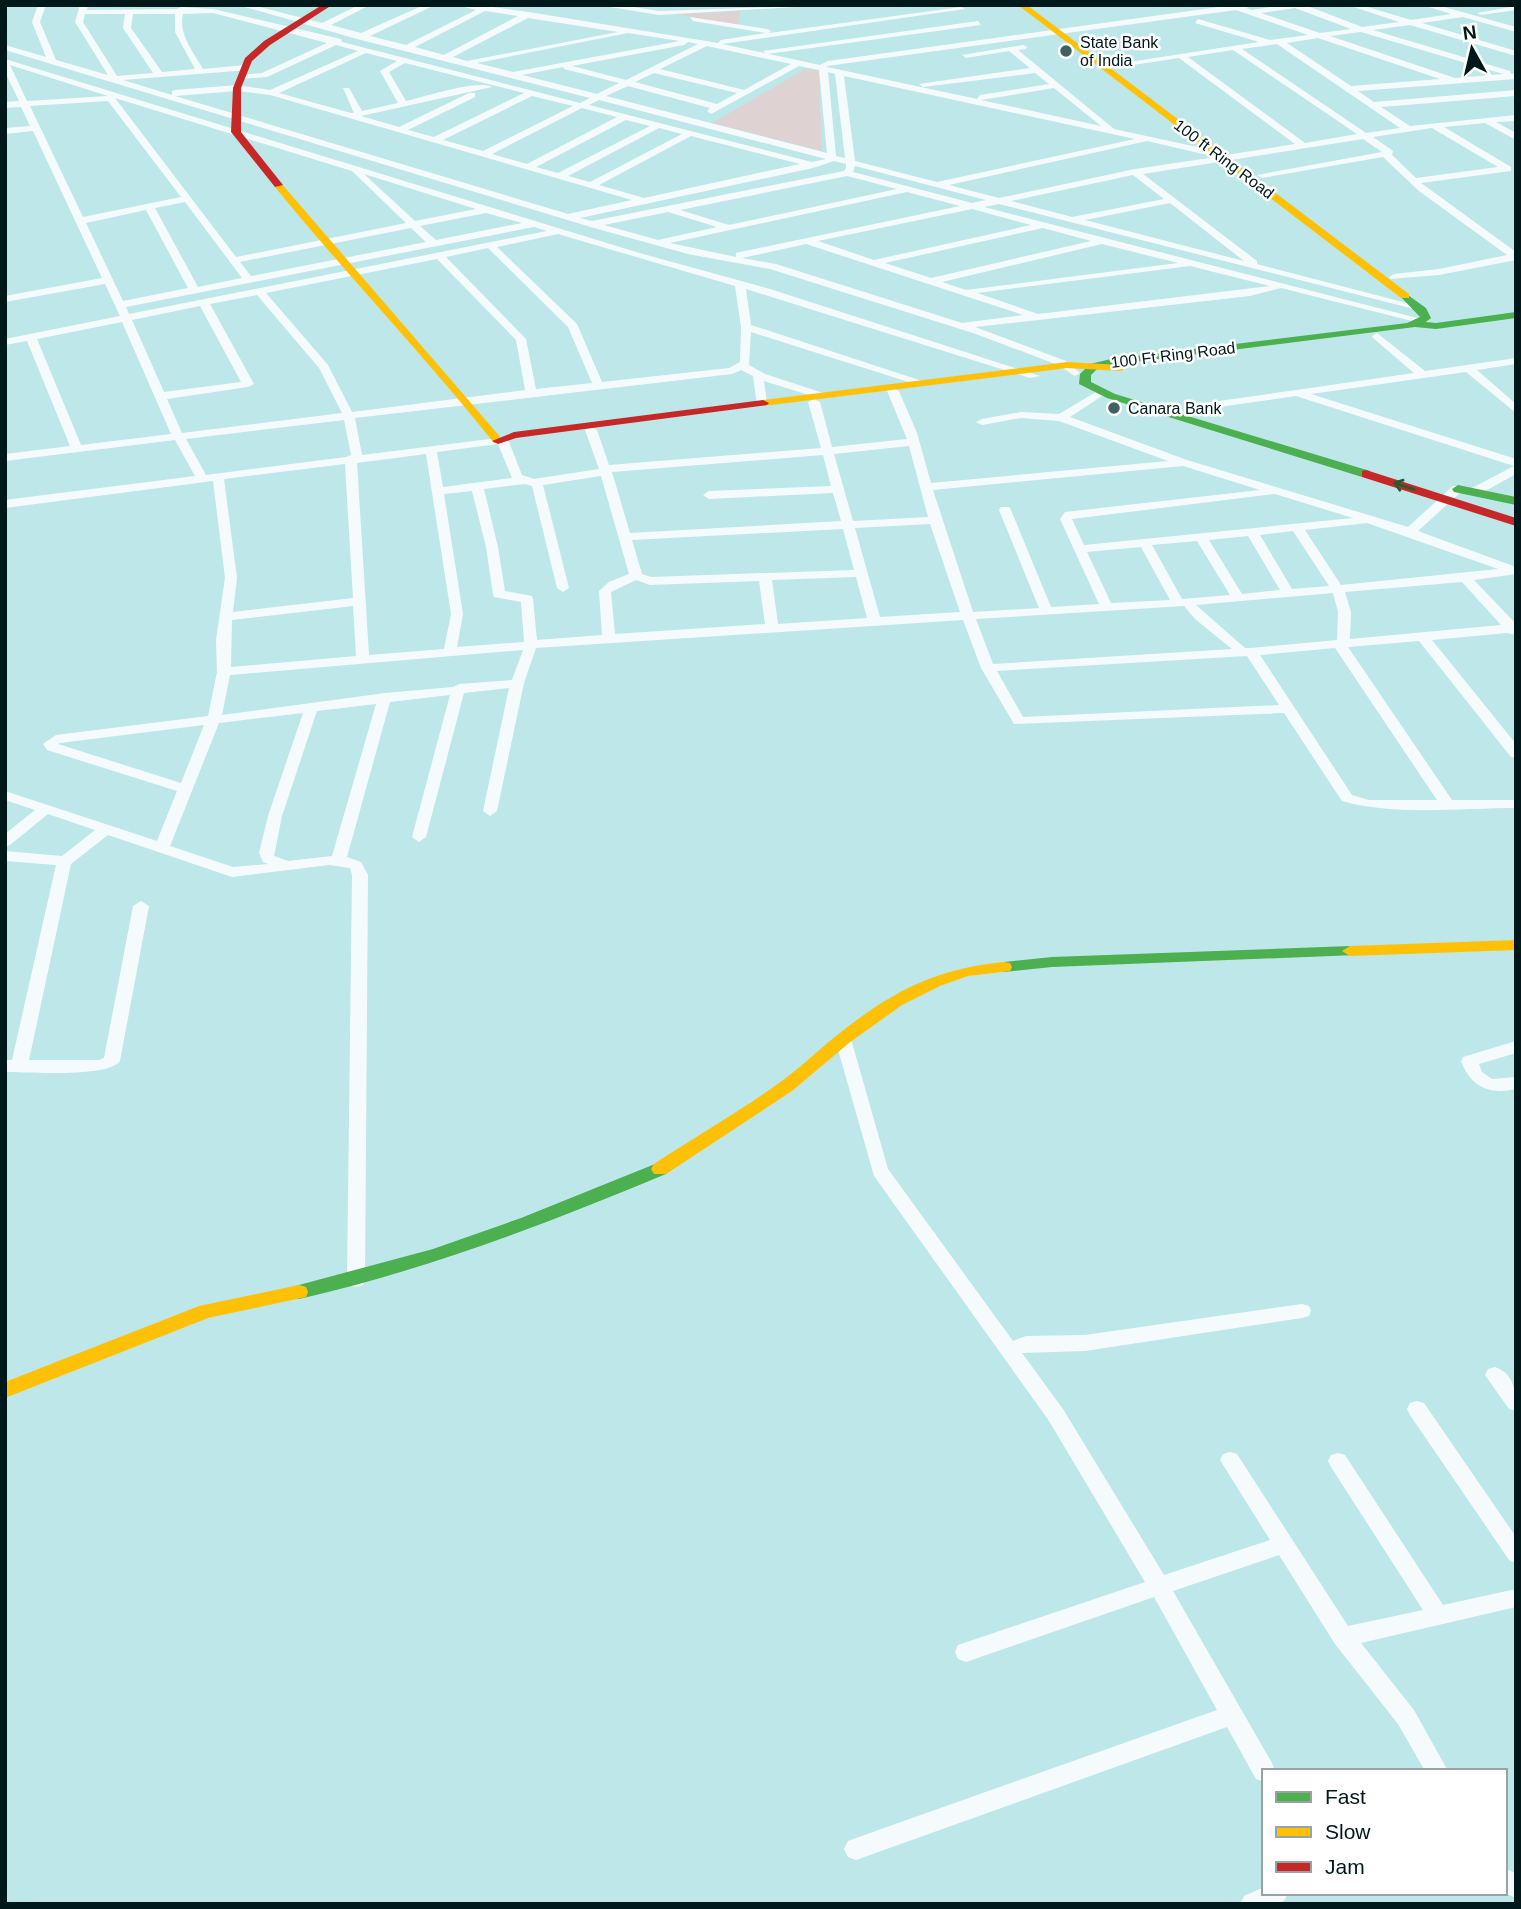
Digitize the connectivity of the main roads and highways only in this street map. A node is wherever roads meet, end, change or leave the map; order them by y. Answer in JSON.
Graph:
{"nodes":[{"id":1,"x":328,"y":5,"type":"edge"},
{"id":2,"x":1022,"y":5,"type":"edge"},
{"id":3,"x":1039,"y":5,"type":"edge"},
{"id":4,"x":1070,"y":34,"type":"junction"},
{"id":5,"x":1226,"y":156,"type":"junction"},
{"id":6,"x":1516,"y":309,"type":"edge"},
{"id":7,"x":1516,"y":315,"type":"edge"},
{"id":8,"x":1427,"y":319,"type":"junction"},
{"id":9,"x":1080,"y":369,"type":"junction"},
{"id":10,"x":1115,"y":372,"type":"junction"},
{"id":11,"x":1028,"y":373,"type":"junction"},
{"id":12,"x":817,"y":398,"type":"junction"},
{"id":13,"x":500,"y":441,"type":"junction"},
{"id":14,"x":1451,"y":494,"type":"junction"},
{"id":15,"x":1516,"y":501,"type":"edge"},
{"id":16,"x":1516,"y":522,"type":"edge"},
{"id":17,"x":1516,"y":945,"type":"edge"},
{"id":18,"x":5,"y":1390,"type":"edge"}],
"edges":[{"from":1,"to":13,"type":"main road"},
{"from":2,"to":4,"type":"main road","name":"100 ft Ring Road"},
{"from":3,"to":4,"type":"main road","name":"100 Ft Ring Road"},
{"from":4,"to":5,"type":"main road","name":"100 ft Ring Road"},
{"from":4,"to":5,"type":"main road","name":"100 Ft Ring Road"},
{"from":5,"to":8,"type":"main road","name":"100 ft Ring Road"},
{"from":5,"to":8,"type":"main road","name":"100 Ft Ring Road"},
{"from":6,"to":8,"type":"main road"},
{"from":7,"to":8,"type":"main road"},
{"from":8,"to":9,"type":"main road","name":"100 Ft Ring Road"},
{"from":8,"to":10,"type":"main road"},
{"from":9,"to":10,"type":"main road"},
{"from":9,"to":11,"type":"main road"},
{"from":14,"to":9,"type":"main road","name":"100 Ft Ring Road","one_way":true},
{"from":10,"to":14,"type":"main road","name":"100 Ft Ring Road"},
{"from":11,"to":12,"type":"main road"},
{"from":11,"to":12,"type":"main road"},
{"from":12,"to":13,"type":"main road"},
{"from":12,"to":13,"type":"main road"},
{"from":14,"to":15,"type":"main road","name":"100 Ft Ring Road"},
{"from":14,"to":16,"type":"main road","name":"100 Ft Ring Road"},
{"from":17,"to":18,"type":"main road"}]}
